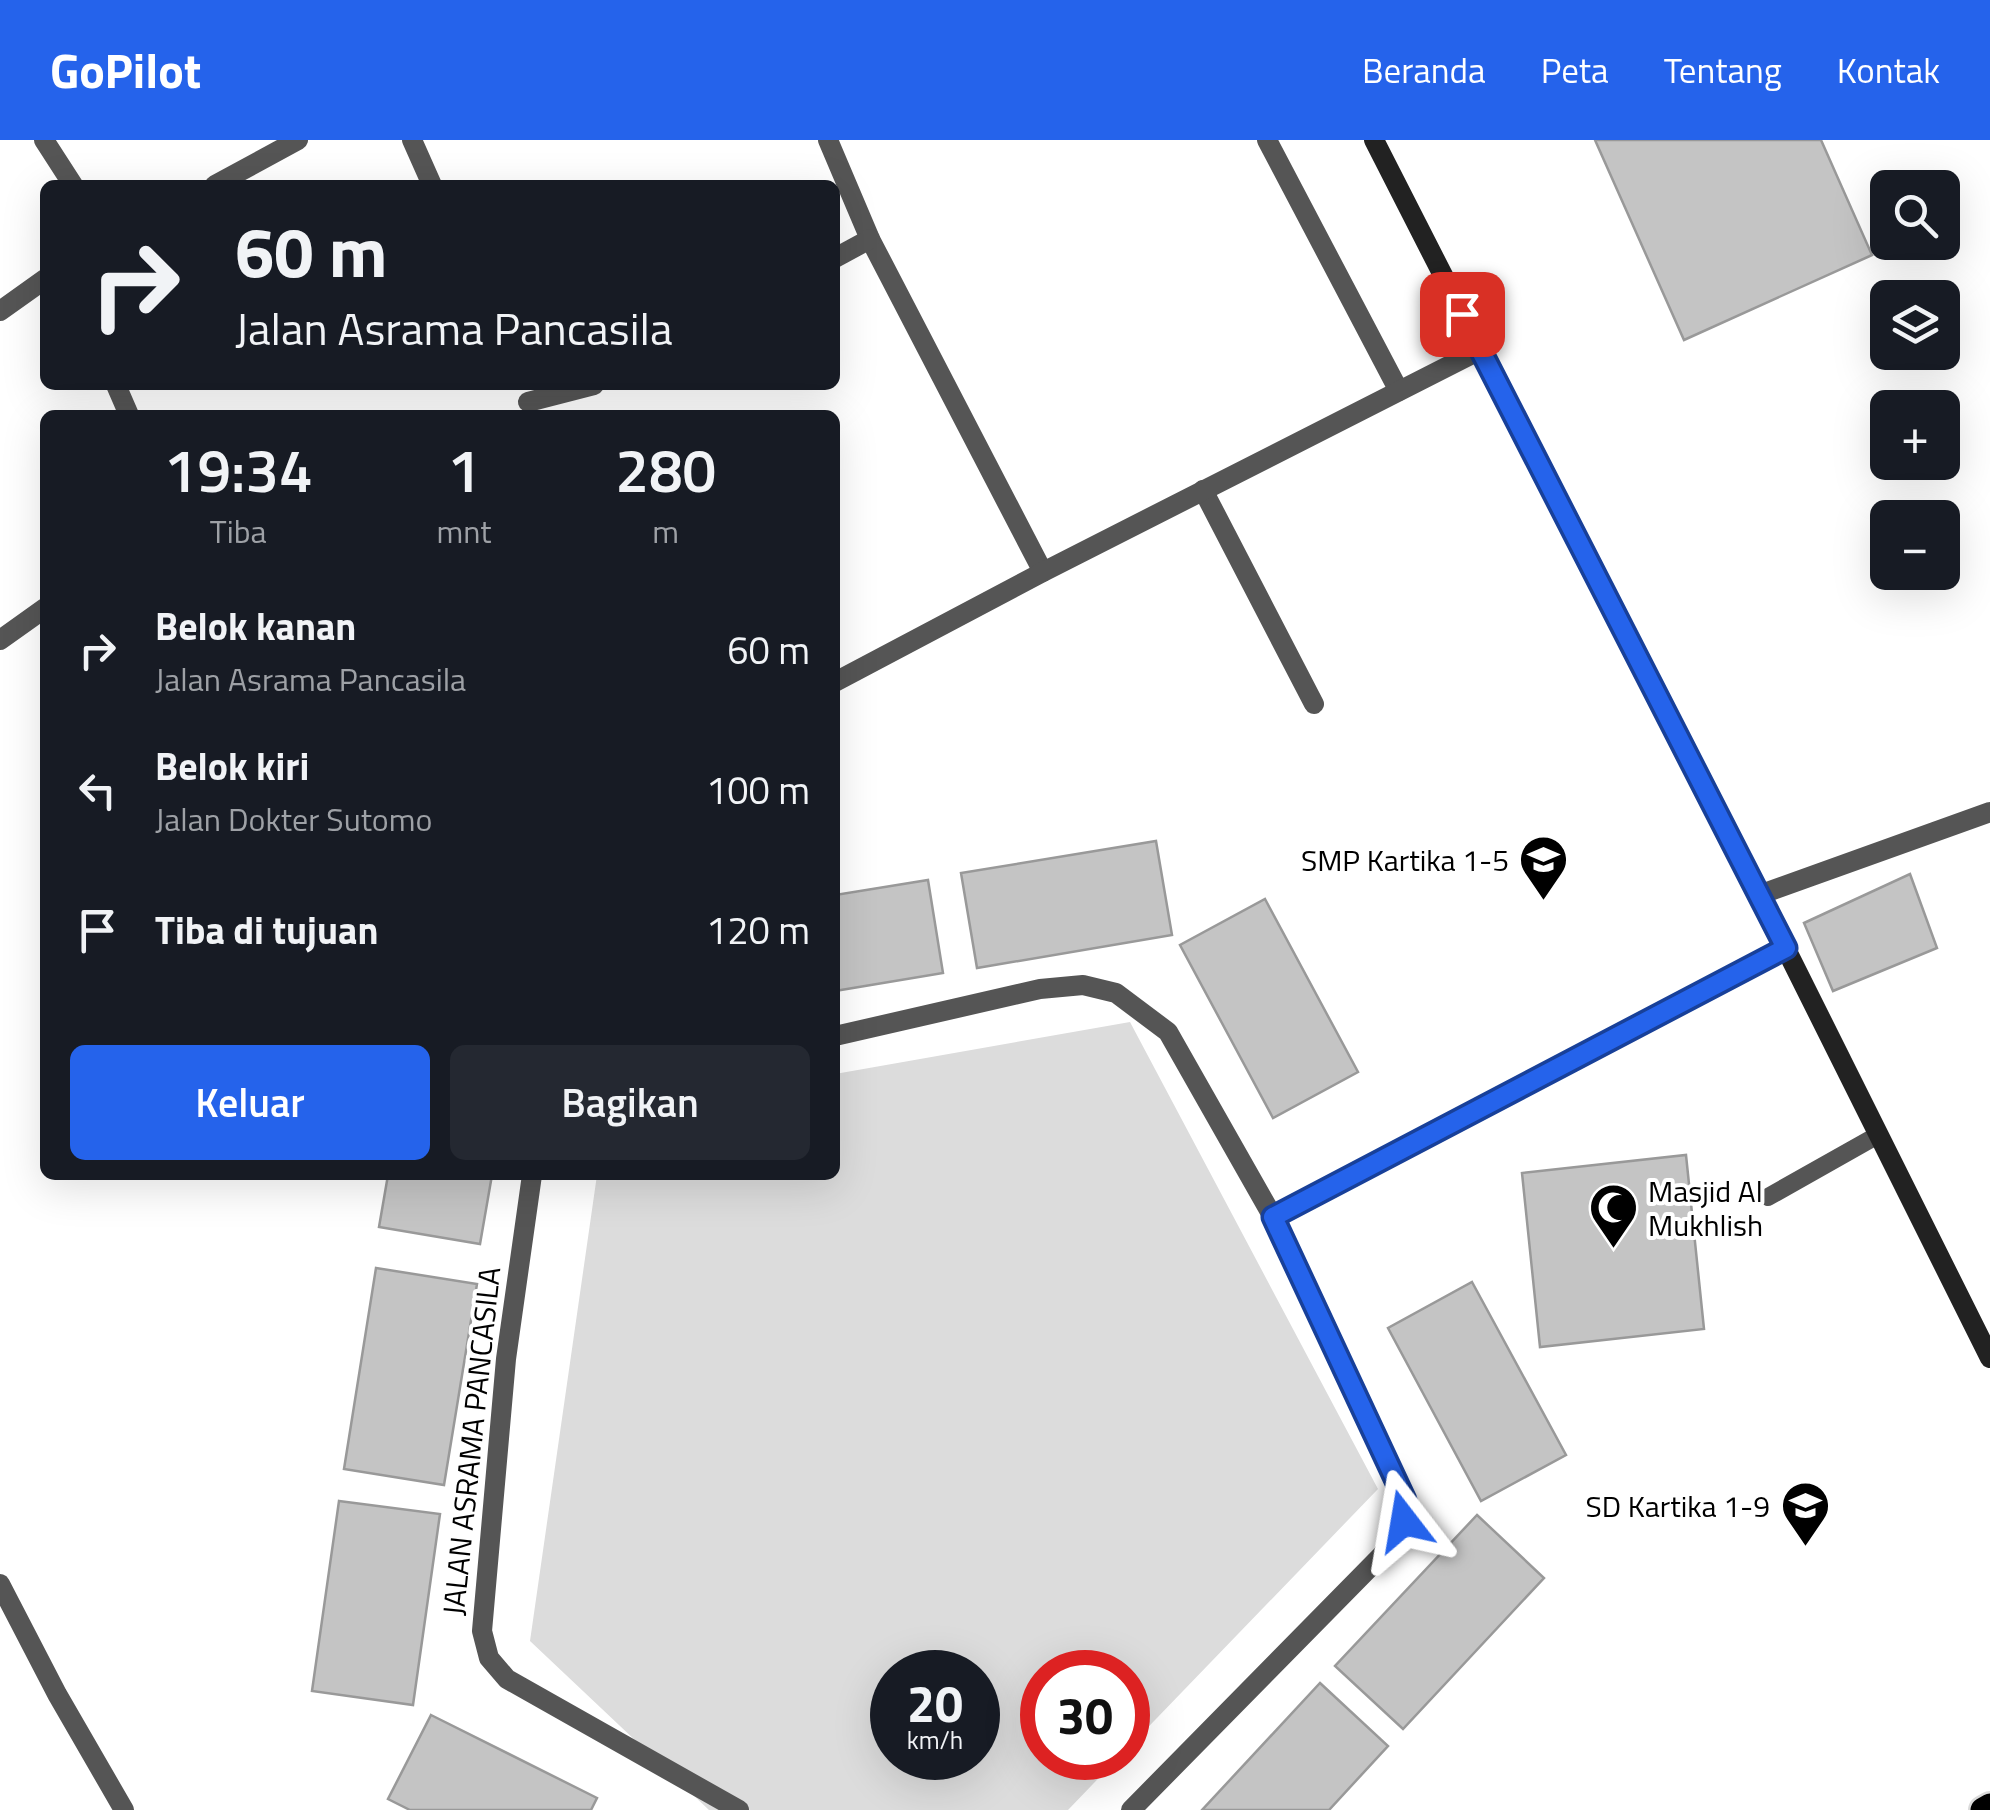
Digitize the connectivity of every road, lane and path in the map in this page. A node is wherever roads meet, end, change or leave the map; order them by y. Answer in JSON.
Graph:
{"nodes":[{"id":1,"x":44,"y":140,"type":"edge"},
{"id":2,"x":298,"y":140,"type":"edge"},
{"id":3,"x":412,"y":140,"type":"edge"},
{"id":4,"x":828,"y":140,"type":"edge"},
{"id":5,"x":1267,"y":140,"type":"edge"},
{"id":6,"x":1374,"y":140,"type":"edge"},
{"id":7,"x":70,"y":180,"type":"edge"},
{"id":8,"x":224,"y":180,"type":"edge"},
{"id":9,"x":430,"y":180,"type":"edge"},
{"id":10,"x":870,"y":239,"type":"junction"},
{"id":11,"x":840,"y":255,"type":"edge"},
{"id":12,"x":40,"y":283,"type":"edge"},
{"id":13,"x":0,"y":311,"type":"edge"},
{"id":14,"x":1480,"y":350,"type":"junction"},
{"id":15,"x":573,"y":390,"type":"edge"},
{"id":16,"x":1399,"y":391,"type":"junction"},
{"id":17,"x":528,"y":401,"type":"edge"},
{"id":18,"x":1203,"y":490,"type":"junction"},
{"id":19,"x":1043,"y":572,"type":"junction"},
{"id":20,"x":40,"y":612,"type":"edge"},
{"id":21,"x":0,"y":640,"type":"edge"},
{"id":22,"x":840,"y":679,"type":"edge"},
{"id":23,"x":1314,"y":704,"type":"dead end"},
{"id":24,"x":1990,"y":812,"type":"edge"},
{"id":25,"x":1759,"y":894,"type":"junction"},
{"id":26,"x":1786,"y":948,"type":"junction"},
{"id":27,"x":840,"y":1035,"type":"edge"},
{"id":28,"x":1878,"y":1135,"type":"junction"},
{"id":29,"x":531,"y":1180,"type":"edge"},
{"id":30,"x":1768,"y":1197,"type":"dead end"},
{"id":31,"x":1273,"y":1217,"type":"junction"},
{"id":32,"x":1990,"y":1358,"type":"edge"},
{"id":33,"x":0,"y":1584,"type":"edge"},
{"id":34,"x":1990,"y":1806,"type":"edge"},
{"id":35,"x":124,"y":1810,"type":"edge"},
{"id":36,"x":740,"y":1810,"type":"edge"},
{"id":37,"x":1131,"y":1810,"type":"edge"},
{"id":38,"x":1983,"y":1810,"type":"edge"}],
"edges":[{"from":1,"to":7,"type":"street"},
{"from":2,"to":8,"type":"street"},
{"from":3,"to":9,"type":"street"},
{"from":4,"to":10,"type":"street"},
{"from":5,"to":16,"type":"street"},
{"from":6,"to":14,"type":"main road"},
{"from":10,"to":11,"type":"street"},
{"from":10,"to":19,"type":"street"},
{"from":12,"to":13,"type":"street"},
{"from":14,"to":16,"type":"street"},
{"from":14,"to":25,"type":"main road"},
{"from":15,"to":17,"type":"street"},
{"from":16,"to":18,"type":"street"},
{"from":18,"to":19,"type":"street"},
{"from":18,"to":23,"type":"street"},
{"from":19,"to":22,"type":"street"},
{"from":20,"to":21,"type":"street"},
{"from":24,"to":25,"type":"street"},
{"from":25,"to":26,"type":"main road"},
{"from":26,"to":28,"type":"main road"},
{"from":26,"to":31,"type":"street"},
{"from":27,"to":31,"type":"street"},
{"from":28,"to":30,"type":"lane"},
{"from":28,"to":32,"type":"main road"},
{"from":29,"to":36,"type":"street","name":"JALAN ASRAMA PANCASILA"},
{"from":31,"to":37,"type":"street"},
{"from":33,"to":35,"type":"street"},
{"from":34,"to":38,"type":"main road"}]}
